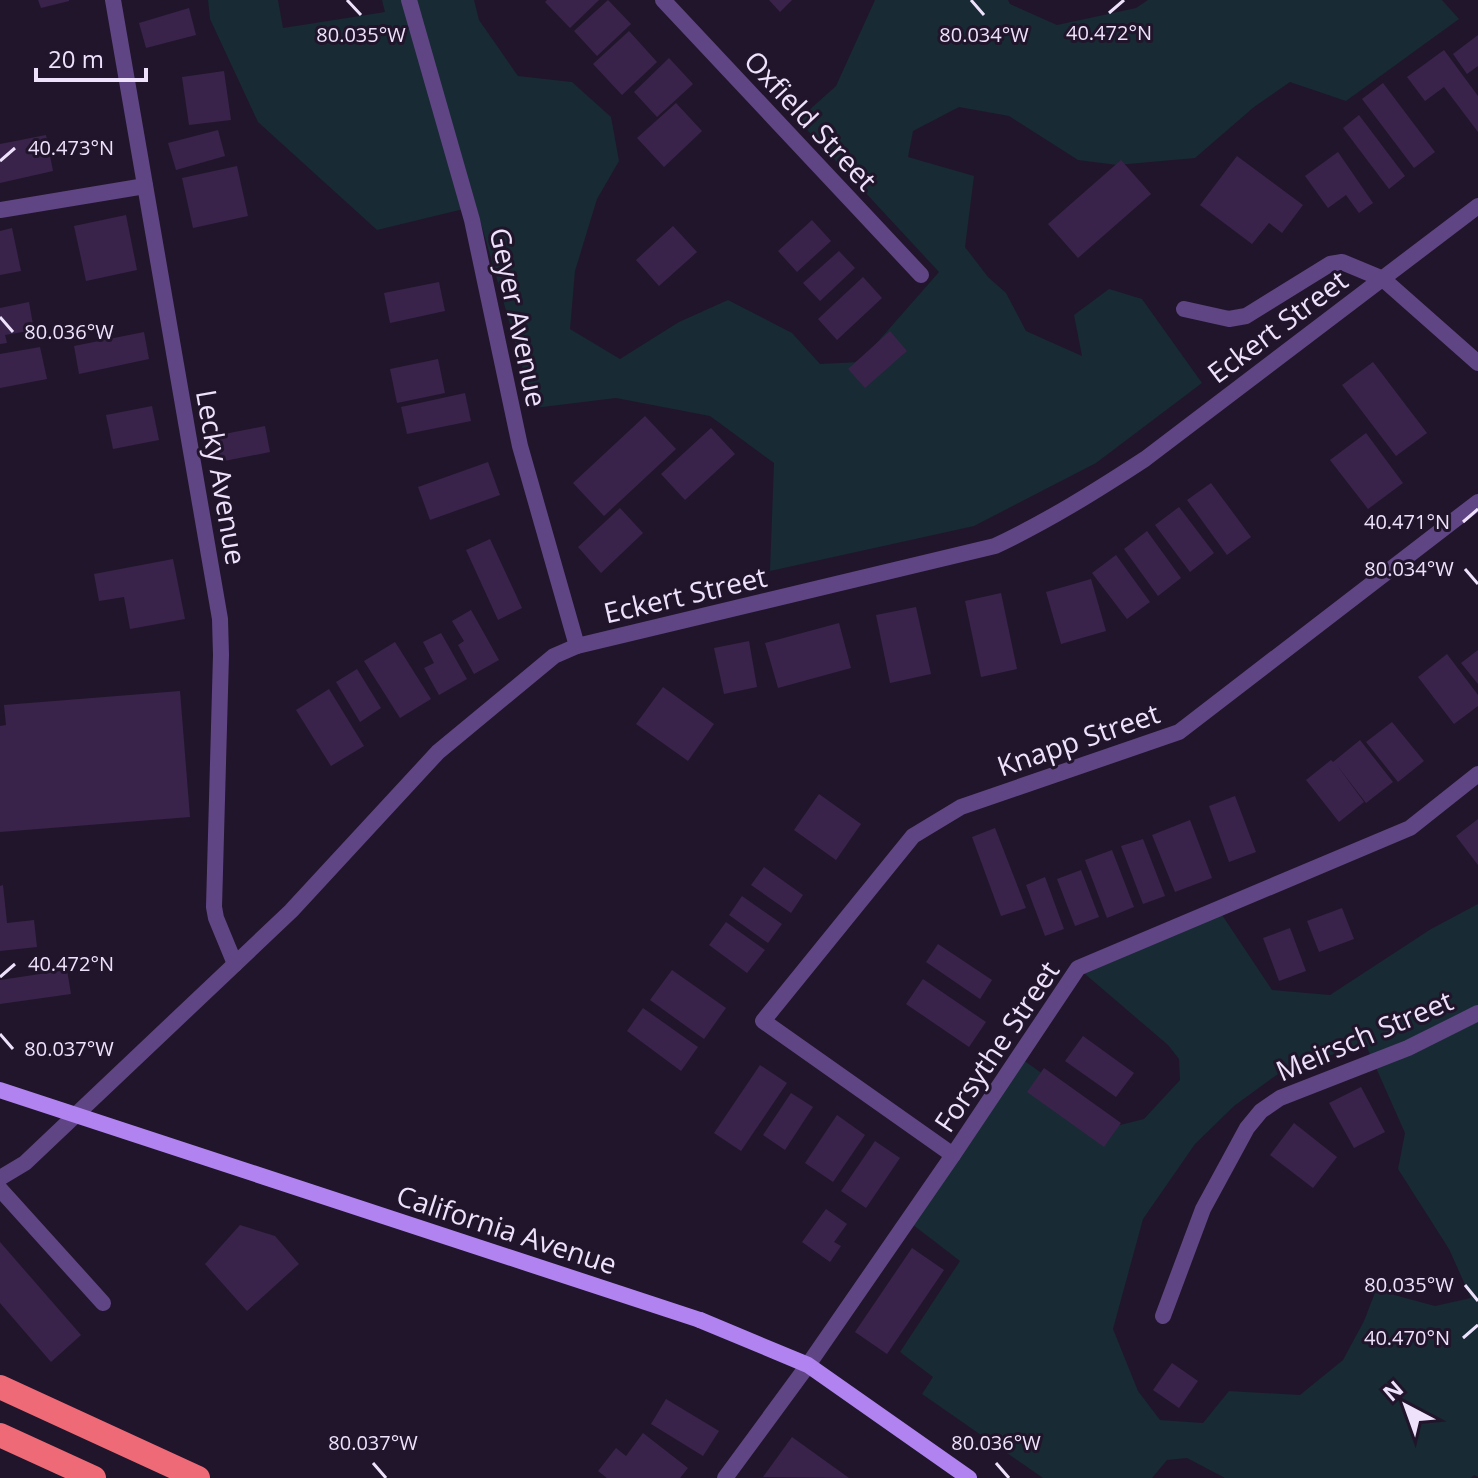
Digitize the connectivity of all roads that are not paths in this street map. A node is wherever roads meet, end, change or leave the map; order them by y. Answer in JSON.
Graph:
{"nodes":[{"id":1,"x":113,"y":0,"type":"edge"},
{"id":2,"x":409,"y":0,"type":"edge"},
{"id":3,"x":663,"y":0,"type":"edge"},
{"id":4,"x":145,"y":186,"type":"junction"},
{"id":5,"x":1478,"y":206,"type":"edge"},
{"id":6,"x":0,"y":210,"type":"edge"},
{"id":7,"x":921,"y":275,"type":"dead end"},
{"id":8,"x":1383,"y":279,"type":"junction"},
{"id":9,"x":1184,"y":309,"type":"dead end"},
{"id":10,"x":1478,"y":363,"type":"edge"},
{"id":11,"x":1478,"y":502,"type":"edge"},
{"id":12,"x":577,"y":646,"type":"junction"},
{"id":13,"x":1478,"y":774,"type":"edge"},
{"id":14,"x":235,"y":964,"type":"junction"},
{"id":15,"x":1478,"y":1013,"type":"edge"},
{"id":16,"x":0,"y":1090,"type":"edge"},
{"id":17,"x":953,"y":1155,"type":"junction"},
{"id":18,"x":0,"y":1178,"type":"edge"},
{"id":19,"x":0,"y":1189,"type":"edge"},
{"id":20,"x":103,"y":1303,"type":"dead end"},
{"id":21,"x":1163,"y":1316,"type":"dead end"},
{"id":22,"x":808,"y":1365,"type":"junction"},
{"id":23,"x":0,"y":1387,"type":"edge"},
{"id":24,"x":0,"y":1435,"type":"edge"},
{"id":25,"x":94,"y":1478,"type":"edge"},
{"id":26,"x":198,"y":1478,"type":"edge"},
{"id":27,"x":725,"y":1478,"type":"edge"},
{"id":28,"x":969,"y":1478,"type":"edge"}],
"edges":[{"from":1,"to":4,"type":"street","name":"Lecky Avenue"},
{"from":2,"to":12,"type":"street","name":"Geyer Avenue"},
{"from":3,"to":7,"type":"street","name":"Oxfield Street"},
{"from":4,"to":6,"type":"street"},
{"from":4,"to":14,"type":"street","name":"Lecky Avenue"},
{"from":5,"to":8,"type":"street","name":"Eckert Street"},
{"from":8,"to":9,"type":"street"},
{"from":8,"to":10,"type":"street"},
{"from":8,"to":12,"type":"street","name":"Eckert Street"},
{"from":11,"to":17,"type":"street","name":"Knapp Street"},
{"from":12,"to":14,"type":"street","name":"Eckert Street"},
{"from":13,"to":17,"type":"street","name":"Forsythe Street"},
{"from":14,"to":18,"type":"street","name":"Eckert Street"},
{"from":15,"to":21,"type":"street","name":"Meirsch Street"},
{"from":16,"to":22,"type":"street","name":"California Avenue","bridge":true},
{"from":17,"to":22,"type":"street","name":"Forsythe Street"},
{"from":19,"to":20,"type":"street"},
{"from":22,"to":27,"type":"street","name":"Forsythe Street"},
{"from":22,"to":28,"type":"street","name":"California Avenue"},
{"from":23,"to":26,"type":"highway"},
{"from":24,"to":25,"type":"highway"}]}
